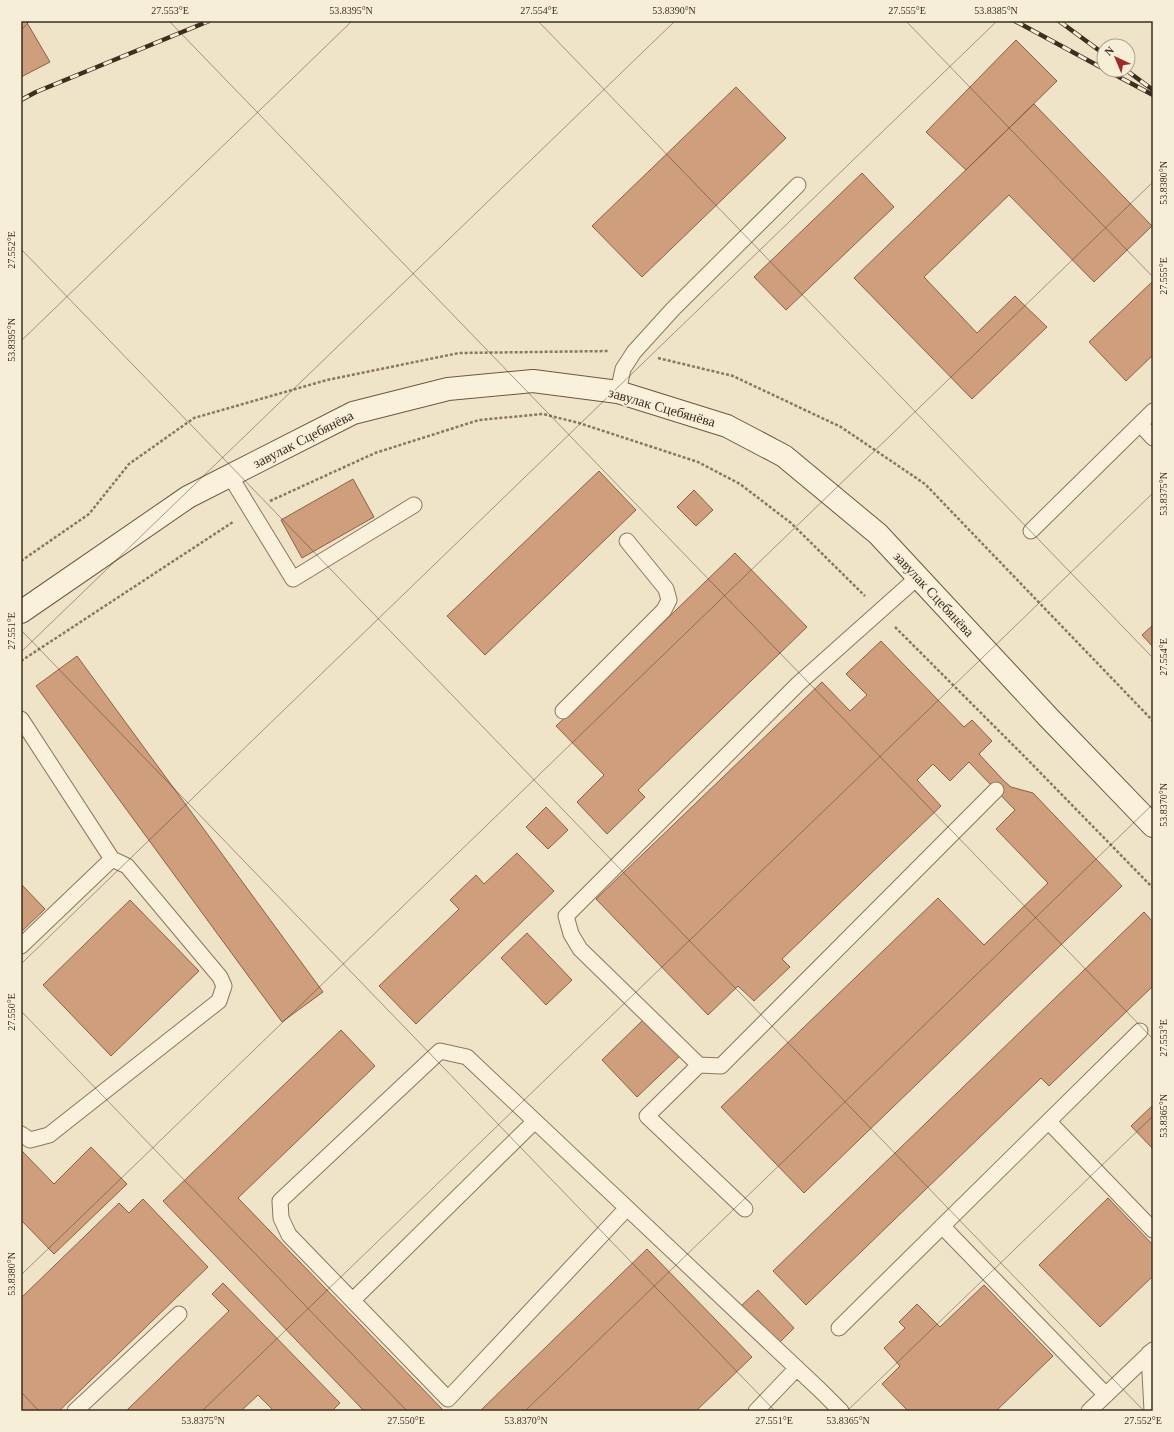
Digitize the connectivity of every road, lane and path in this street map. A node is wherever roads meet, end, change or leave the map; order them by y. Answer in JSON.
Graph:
{"nodes":[{"id":1,"x":798,"y":185,"type":"dead end"},
{"id":2,"x":634,"y":352,"type":"junction"},
{"id":3,"x":618,"y":392,"type":"junction"},
{"id":4,"x":1153,"y":411,"type":"edge"},
{"id":5,"x":1140,"y":424,"type":"junction"},
{"id":6,"x":1153,"y":438,"type":"edge"},
{"id":7,"x":230,"y":476,"type":"junction"},
{"id":8,"x":414,"y":505,"type":"dead end"},
{"id":9,"x":252,"y":509,"type":"junction"},
{"id":10,"x":1031,"y":531,"type":"dead end"},
{"id":11,"x":627,"y":541,"type":"dead end"},
{"id":12,"x":21,"y":561,"type":"edge"},
{"id":13,"x":918,"y":577,"type":"junction"},
{"id":14,"x":880,"y":611,"type":"junction"},
{"id":15,"x":21,"y":612,"type":"edge"},
{"id":16,"x":21,"y":662,"type":"edge"},
{"id":17,"x":563,"y":711,"type":"dead end"},
{"id":18,"x":21,"y":718,"type":"edge"},
{"id":19,"x":1153,"y":721,"type":"edge"},
{"id":20,"x":996,"y":790,"type":"dead end"},
{"id":21,"x":1153,"y":826,"type":"edge"},
{"id":22,"x":112,"y":859,"type":"junction"},
{"id":23,"x":1153,"y":888,"type":"edge"},
{"id":24,"x":21,"y":946,"type":"edge"},
{"id":25,"x":1140,"y":1031,"type":"dead end"},
{"id":26,"x":699,"y":1065,"type":"junction"},
{"id":27,"x":535,"y":1121,"type":"junction"},
{"id":28,"x":1049,"y":1122,"type":"junction"},
{"id":29,"x":21,"y":1134,"type":"edge"},
{"id":30,"x":627,"y":1208,"type":"junction"},
{"id":31,"x":745,"y":1209,"type":"dead end"},
{"id":32,"x":942,"y":1226,"type":"junction"},
{"id":33,"x":1153,"y":1230,"type":"edge"},
{"id":34,"x":353,"y":1300,"type":"junction"},
{"id":35,"x":179,"y":1314,"type":"dead end"},
{"id":36,"x":839,"y":1328,"type":"dead end"},
{"id":37,"x":1151,"y":1352,"type":"edge"},
{"id":38,"x":797,"y":1368,"type":"junction"},
{"id":39,"x":1106,"y":1395,"type":"junction"},
{"id":40,"x":75,"y":1411,"type":"edge"},
{"id":41,"x":756,"y":1411,"type":"edge"},
{"id":42,"x":842,"y":1411,"type":"edge"},
{"id":43,"x":1089,"y":1411,"type":"edge"},
{"id":44,"x":1152,"y":1411,"type":"edge"}],
"edges":[{"from":1,"to":2,"type":"lane"},
{"from":2,"to":3,"type":"lane"},
{"from":2,"to":12,"type":"path"},
{"from":2,"to":19,"type":"path"},
{"from":3,"to":7,"type":"street","name":"завулак Сцебянёва"},
{"from":3,"to":13,"type":"street","name":"завулак Сцебянёва"},
{"from":4,"to":5,"type":"lane"},
{"from":5,"to":6,"type":"lane"},
{"from":5,"to":10,"type":"lane"},
{"from":7,"to":9,"type":"lane"},
{"from":7,"to":15,"type":"street","name":"завулак Сцебянёва"},
{"from":8,"to":9,"type":"lane"},
{"from":9,"to":14,"type":"path"},
{"from":9,"to":16,"type":"path"},
{"from":11,"to":17,"type":"lane"},
{"from":13,"to":14,"type":"lane"},
{"from":13,"to":21,"type":"street","name":"завулак Сцебянёва"},
{"from":14,"to":23,"type":"path"},
{"from":14,"to":26,"type":"lane"},
{"from":18,"to":22,"type":"lane"},
{"from":20,"to":26,"type":"lane"},
{"from":22,"to":24,"type":"lane"},
{"from":22,"to":29,"type":"lane"},
{"from":25,"to":28,"type":"lane"},
{"from":26,"to":31,"type":"lane"},
{"from":27,"to":30,"type":"lane"},
{"from":27,"to":34,"type":"lane"},
{"from":27,"to":34,"type":"lane"},
{"from":28,"to":32,"type":"lane"},
{"from":28,"to":33,"type":"lane"},
{"from":30,"to":34,"type":"lane"},
{"from":30,"to":38,"type":"lane"},
{"from":32,"to":36,"type":"lane"},
{"from":32,"to":39,"type":"lane"},
{"from":35,"to":40,"type":"lane"},
{"from":37,"to":39,"type":"lane"},
{"from":37,"to":44,"type":"lane"},
{"from":38,"to":41,"type":"lane"},
{"from":38,"to":42,"type":"lane"},
{"from":39,"to":43,"type":"lane"}]}
